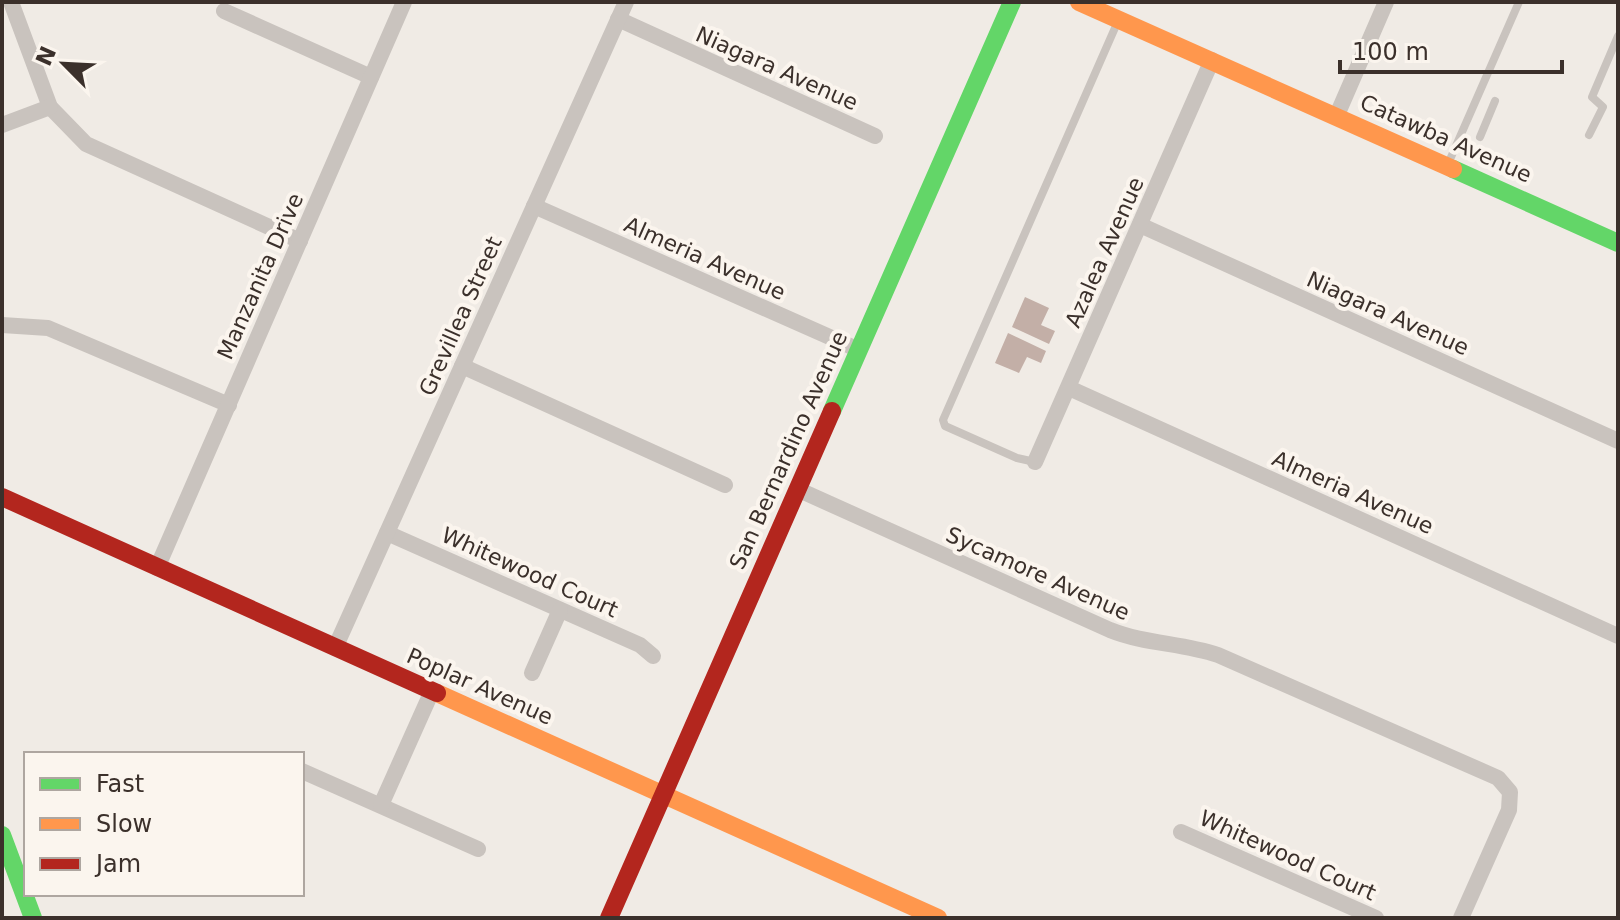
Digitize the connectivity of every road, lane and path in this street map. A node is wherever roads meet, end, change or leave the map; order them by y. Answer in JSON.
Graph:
{"nodes":[{"id":1,"x":11,"y":2,"type":"edge"},
{"id":2,"x":404,"y":2,"type":"edge"},
{"id":3,"x":626,"y":2,"type":"edge"},
{"id":4,"x":1012,"y":2,"type":"edge"},
{"id":5,"x":1079,"y":2,"type":"edge"},
{"id":6,"x":1386,"y":2,"type":"edge"},
{"id":7,"x":1519,"y":2,"type":"edge"},
{"id":8,"x":224,"y":11,"type":"dead end"},
{"id":9,"x":618,"y":19,"type":"junction"},
{"id":10,"x":1119,"y":19,"type":"junction"},
{"id":11,"x":1618,"y":36,"type":"edge"},
{"id":12,"x":1212,"y":60,"type":"junction"},
{"id":13,"x":371,"y":77,"type":"junction"},
{"id":14,"x":1495,"y":101,"type":"dead end"},
{"id":15,"x":50,"y":107,"type":"junction"},
{"id":16,"x":1337,"y":115,"type":"junction"},
{"id":17,"x":2,"y":125,"type":"edge"},
{"id":18,"x":1589,"y":135,"type":"dead end"},
{"id":19,"x":875,"y":136,"type":"dead end"},
{"id":20,"x":1480,"y":137,"type":"dead end"},
{"id":21,"x":1447,"y":165,"type":"junction"},
{"id":22,"x":534,"y":206,"type":"junction"},
{"id":23,"x":1140,"y":225,"type":"junction"},
{"id":24,"x":300,"y":241,"type":"junction"},
{"id":25,"x":1618,"y":243,"type":"edge"},
{"id":26,"x":2,"y":325,"type":"edge"},
{"id":27,"x":859,"y":350,"type":"junction"},
{"id":28,"x":462,"y":366,"type":"junction"},
{"id":29,"x":1069,"y":388,"type":"junction"},
{"id":30,"x":229,"y":405,"type":"junction"},
{"id":31,"x":1618,"y":441,"type":"edge"},
{"id":32,"x":1035,"y":462,"type":"joint"},
{"id":33,"x":725,"y":485,"type":"dead end"},
{"id":34,"x":797,"y":489,"type":"junction"},
{"id":35,"x":2,"y":497,"type":"edge"},
{"id":36,"x":387,"y":533,"type":"junction"},
{"id":37,"x":157,"y":568,"type":"junction"},
{"id":38,"x":560,"y":610,"type":"junction"},
{"id":39,"x":1618,"y":636,"type":"edge"},
{"id":40,"x":335,"y":648,"type":"junction"},
{"id":41,"x":653,"y":656,"type":"dead end"},
{"id":42,"x":532,"y":673,"type":"dead end"},
{"id":43,"x":432,"y":691,"type":"junction"},
{"id":44,"x":304,"y":772,"type":"edge"},
{"id":45,"x":663,"y":794,"type":"junction"},
{"id":46,"x":381,"y":805,"type":"junction"},
{"id":47,"x":1181,"y":832,"type":"dead end"},
{"id":48,"x":2,"y":835,"type":"edge"},
{"id":49,"x":478,"y":849,"type":"dead end"},
{"id":50,"x":24,"y":894,"type":"edge"},
{"id":51,"x":25,"y":896,"type":"edge"},
{"id":52,"x":33,"y":918,"type":"edge"},
{"id":53,"x":609,"y":918,"type":"edge"},
{"id":54,"x":938,"y":918,"type":"edge"},
{"id":55,"x":1376,"y":918,"type":"edge"},
{"id":56,"x":1461,"y":918,"type":"edge"}],
"edges":[{"from":1,"to":15,"type":"street"},
{"from":2,"to":13,"type":"street","name":"Manzanita Drive"},
{"from":3,"to":9,"type":"street","name":"Grevillea Street"},
{"from":4,"to":27,"type":"street","name":"San Bernardino Avenue"},
{"from":5,"to":10,"type":"street","name":"Catawba Avenue"},
{"from":6,"to":16,"type":"street"},
{"from":7,"to":21,"type":"lane"},
{"from":8,"to":13,"type":"street"},
{"from":9,"to":19,"type":"street","name":"Niagara Avenue"},
{"from":9,"to":22,"type":"street","name":"Grevillea Street"},
{"from":10,"to":12,"type":"street","name":"Catawba Avenue"},
{"from":10,"to":32,"type":"lane"},
{"from":11,"to":18,"type":"lane"},
{"from":12,"to":16,"type":"street","name":"Catawba Avenue"},
{"from":12,"to":23,"type":"street","name":"Azalea Avenue"},
{"from":13,"to":24,"type":"street","name":"Manzanita Drive"},
{"from":14,"to":20,"type":"lane"},
{"from":15,"to":17,"type":"street"},
{"from":15,"to":24,"type":"street"},
{"from":16,"to":21,"type":"street","name":"Catawba Avenue"},
{"from":21,"to":25,"type":"street","name":"Catawba Avenue"},
{"from":22,"to":27,"type":"street","name":"Almeria Avenue"},
{"from":22,"to":28,"type":"street","name":"Grevillea Street"},
{"from":23,"to":29,"type":"street","name":"Azalea Avenue"},
{"from":23,"to":31,"type":"street","name":"Niagara Avenue"},
{"from":24,"to":30,"type":"street","name":"Manzanita Drive"},
{"from":26,"to":30,"type":"street"},
{"from":27,"to":34,"type":"street","name":"San Bernardino Avenue"},
{"from":28,"to":33,"type":"street"},
{"from":28,"to":36,"type":"street","name":"Grevillea Street"},
{"from":29,"to":32,"type":"street","name":"Azalea Avenue"},
{"from":29,"to":39,"type":"street","name":"Almeria Avenue"},
{"from":30,"to":37,"type":"street","name":"Manzanita Drive"},
{"from":34,"to":45,"type":"street","name":"San Bernardino Avenue"},
{"from":34,"to":56,"type":"street","name":"Sycamore Avenue"},
{"from":35,"to":37,"type":"street","name":"Poplar Avenue"},
{"from":36,"to":38,"type":"street","name":"Whitewood Court"},
{"from":36,"to":40,"type":"street","name":"Grevillea Street"},
{"from":37,"to":40,"type":"street","name":"Poplar Avenue"},
{"from":38,"to":41,"type":"street","name":"Whitewood Court"},
{"from":38,"to":42,"type":"street"},
{"from":40,"to":43,"type":"street","name":"Poplar Avenue"},
{"from":43,"to":45,"type":"street","name":"Poplar Avenue"},
{"from":43,"to":46,"type":"street"},
{"from":44,"to":46,"type":"street"},
{"from":45,"to":53,"type":"street","name":"San Bernardino Avenue"},
{"from":45,"to":54,"type":"street","name":"Poplar Avenue"},
{"from":46,"to":49,"type":"street"},
{"from":47,"to":55,"type":"street","name":"Whitewood Court"},
{"from":48,"to":50,"type":"street"},
{"from":51,"to":52,"type":"street"}]}
